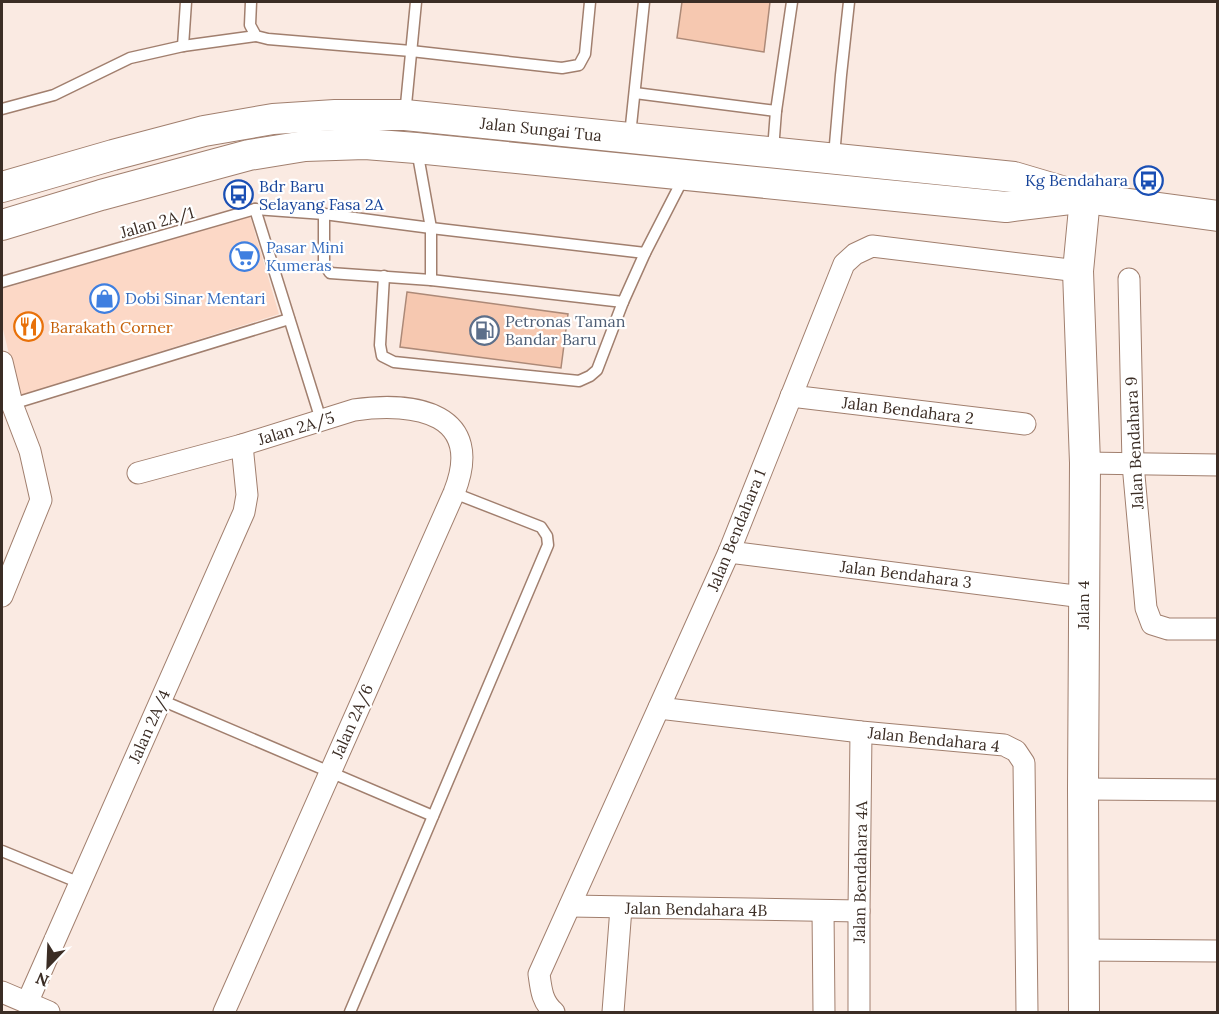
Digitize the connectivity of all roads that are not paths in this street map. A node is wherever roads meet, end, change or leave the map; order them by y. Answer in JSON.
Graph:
{"nodes":[{"id":1,"x":186,"y":2,"type":"edge"},
{"id":2,"x":251,"y":2,"type":"edge"},
{"id":3,"x":416,"y":2,"type":"edge"},
{"id":4,"x":590,"y":2,"type":"edge"},
{"id":5,"x":644,"y":2,"type":"edge"},
{"id":6,"x":792,"y":2,"type":"edge"},
{"id":7,"x":849,"y":2,"type":"edge"},
{"id":8,"x":256,"y":36,"type":"junction"},
{"id":9,"x":183,"y":46,"type":"junction"},
{"id":10,"x":411,"y":51,"type":"junction"},
{"id":11,"x":634,"y":93,"type":"junction"},
{"id":12,"x":2,"y":109,"type":"edge"},
{"id":13,"x":776,"y":111,"type":"junction"},
{"id":14,"x":405,"y":116,"type":"junction"},
{"id":15,"x":630,"y":138,"type":"junction"},
{"id":16,"x":416,"y":148,"type":"junction"},
{"id":17,"x":773,"y":153,"type":"junction"},
{"id":18,"x":834,"y":159,"type":"junction"},
{"id":19,"x":685,"y":175,"type":"junction"},
{"id":20,"x":2,"y":187,"type":"edge"},
{"id":21,"x":1085,"y":198,"type":"junction"},
{"id":22,"x":255,"y":209,"type":"junction"},
{"id":23,"x":324,"y":214,"type":"junction"},
{"id":24,"x":1218,"y":216,"type":"edge"},
{"id":25,"x":2,"y":225,"type":"edge"},
{"id":26,"x":431,"y":228,"type":"junction"},
{"id":27,"x":645,"y":253,"type":"junction"},
{"id":28,"x":1078,"y":271,"type":"junction"},
{"id":29,"x":384,"y":276,"type":"junction"},
{"id":30,"x":1129,"y":279,"type":"dead end"},
{"id":31,"x":431,"y":280,"type":"junction"},
{"id":32,"x":2,"y":282,"type":"edge"},
{"id":33,"x":623,"y":302,"type":"junction"},
{"id":34,"x":289,"y":318,"type":"junction"},
{"id":35,"x":2,"y":362,"type":"edge"},
{"id":36,"x":791,"y":396,"type":"junction"},
{"id":37,"x":12,"y":404,"type":"junction"},
{"id":38,"x":321,"y":420,"type":"junction"},
{"id":39,"x":1025,"y":424,"type":"dead end"},
{"id":40,"x":453,"y":428,"type":"joint"},
{"id":41,"x":242,"y":445,"type":"junction"},
{"id":42,"x":1085,"y":463,"type":"junction"},
{"id":43,"x":1133,"y":464,"type":"junction"},
{"id":44,"x":1218,"y":465,"type":"edge"},
{"id":45,"x":138,"y":473,"type":"dead end"},
{"id":46,"x":454,"y":493,"type":"junction"},
{"id":47,"x":729,"y":552,"type":"junction"},
{"id":48,"x":2,"y":596,"type":"edge"},
{"id":49,"x":1083,"y":597,"type":"junction"},
{"id":50,"x":1218,"y":629,"type":"edge"},
{"id":51,"x":160,"y":700,"type":"junction"},
{"id":52,"x":659,"y":708,"type":"junction"},
{"id":53,"x":861,"y":732,"type":"junction"},
{"id":54,"x":330,"y":771,"type":"junction"},
{"id":55,"x":1083,"y":789,"type":"junction"},
{"id":56,"x":1218,"y":790,"type":"edge"},
{"id":57,"x":433,"y":816,"type":"junction"},
{"id":58,"x":2,"y":851,"type":"edge"},
{"id":59,"x":80,"y":883,"type":"junction"},
{"id":60,"x":570,"y":906,"type":"junction"},
{"id":61,"x":621,"y":908,"type":"junction"},
{"id":62,"x":823,"y":911,"type":"junction"},
{"id":63,"x":859,"y":911,"type":"junction"},
{"id":64,"x":1083,"y":950,"type":"junction"},
{"id":65,"x":1218,"y":951,"type":"edge"},
{"id":66,"x":2,"y":992,"type":"edge"},
{"id":67,"x":27,"y":1003,"type":"junction"},
{"id":68,"x":49,"y":1012,"type":"edge"},
{"id":69,"x":224,"y":1012,"type":"edge"},
{"id":70,"x":350,"y":1012,"type":"edge"},
{"id":71,"x":554,"y":1012,"type":"edge"},
{"id":72,"x":613,"y":1012,"type":"edge"},
{"id":73,"x":824,"y":1012,"type":"edge"},
{"id":74,"x":859,"y":1012,"type":"edge"},
{"id":75,"x":1027,"y":1012,"type":"edge"},
{"id":76,"x":1084,"y":1012,"type":"edge"}],
"edges":[{"from":1,"to":9,"type":"lane"},
{"from":2,"to":8,"type":"lane"},
{"from":3,"to":10,"type":"lane"},
{"from":4,"to":10,"type":"lane"},
{"from":5,"to":11,"type":"lane"},
{"from":6,"to":13,"type":"lane"},
{"from":7,"to":18,"type":"lane"},
{"from":8,"to":9,"type":"lane"},
{"from":8,"to":10,"type":"lane"},
{"from":9,"to":12,"type":"lane"},
{"from":10,"to":14,"type":"lane"},
{"from":11,"to":13,"type":"lane"},
{"from":11,"to":15,"type":"lane"},
{"from":13,"to":17,"type":"lane"},
{"from":14,"to":15,"type":"main road","name":"Jalan Sungai Tua"},
{"from":14,"to":20,"type":"main road","name":"Jalan Sungai Tua"},
{"from":15,"to":17,"type":"main road","name":"Jalan Sungai Tua"},
{"from":16,"to":19,"type":"main road","name":"Jalan Sungai Tua"},
{"from":16,"to":25,"type":"main road","name":"Jalan Sungai Tua"},
{"from":16,"to":26,"type":"lane"},
{"from":17,"to":18,"type":"main road","name":"Jalan Sungai Tua"},
{"from":18,"to":21,"type":"main road","name":"Jalan Sungai Tua"},
{"from":19,"to":21,"type":"main road","name":"Jalan Sungai Tua"},
{"from":19,"to":27,"type":"lane"},
{"from":21,"to":24,"type":"main road","name":"Jalan Sungai Tua"},
{"from":21,"to":28,"type":"main road","name":"Jalan 4"},
{"from":22,"to":23,"type":"lane","name":"Jalan 2A/1"},
{"from":22,"to":32,"type":"lane","name":"Jalan 2A/1"},
{"from":22,"to":34,"type":"lane"},
{"from":23,"to":26,"type":"lane","name":"Jalan 2A/1"},
{"from":23,"to":29,"type":"lane"},
{"from":26,"to":27,"type":"lane","name":"Jalan 2A/1"},
{"from":26,"to":31,"type":"lane"},
{"from":27,"to":33,"type":"lane"},
{"from":28,"to":36,"type":"street","name":"Jalan Bendahara 1"},
{"from":28,"to":42,"type":"main road","name":"Jalan 4"},
{"from":29,"to":31,"type":"lane"},
{"from":29,"to":33,"type":"lane"},
{"from":30,"to":43,"type":"street","name":"Jalan Bendahara 9"},
{"from":31,"to":33,"type":"lane"},
{"from":34,"to":37,"type":"lane"},
{"from":34,"to":38,"type":"lane"},
{"from":35,"to":37,"type":"street"},
{"from":36,"to":39,"type":"street","name":"Jalan Bendahara 2"},
{"from":36,"to":47,"type":"street","name":"Jalan Bendahara 1"},
{"from":37,"to":48,"type":"street"},
{"from":38,"to":40,"type":"street","name":"Jalan 2A/5"},
{"from":38,"to":41,"type":"street","name":"Jalan 2A/5"},
{"from":40,"to":46,"type":"street","name":"Jalan 2A/6"},
{"from":41,"to":45,"type":"street","name":"Jalan 2A/5"},
{"from":41,"to":51,"type":"street","name":"Jalan 2A/4"},
{"from":42,"to":43,"type":"street"},
{"from":42,"to":49,"type":"main road","name":"Jalan 4"},
{"from":43,"to":44,"type":"street"},
{"from":43,"to":50,"type":"street","name":"Jalan Bendahara 9"},
{"from":46,"to":54,"type":"street","name":"Jalan 2A/6"},
{"from":46,"to":57,"type":"lane"},
{"from":47,"to":49,"type":"street","name":"Jalan Bendahara 3"},
{"from":47,"to":52,"type":"street","name":"Jalan Bendahara 1"},
{"from":49,"to":55,"type":"main road","name":"Jalan 4"},
{"from":51,"to":54,"type":"lane"},
{"from":51,"to":59,"type":"street","name":"Jalan 2A/4"},
{"from":52,"to":53,"type":"street","name":"Jalan Bendahara 4"},
{"from":52,"to":60,"type":"street","name":"Jalan Bendahara 1"},
{"from":53,"to":63,"type":"street","name":"Jalan Bendahara 4A"},
{"from":53,"to":75,"type":"street","name":"Jalan Bendahara 4"},
{"from":54,"to":57,"type":"lane"},
{"from":54,"to":69,"type":"street","name":"Jalan 2A/6"},
{"from":55,"to":56,"type":"street"},
{"from":55,"to":64,"type":"main road","name":"Jalan 4"},
{"from":57,"to":70,"type":"lane"},
{"from":58,"to":59,"type":"lane"},
{"from":59,"to":67,"type":"street","name":"Jalan 2A/4"},
{"from":60,"to":61,"type":"street","name":"Jalan Bendahara 4B"},
{"from":60,"to":71,"type":"street","name":"Jalan Bendahara 1"},
{"from":61,"to":62,"type":"street","name":"Jalan Bendahara 4B"},
{"from":61,"to":72,"type":"street"},
{"from":62,"to":63,"type":"street","name":"Jalan Bendahara 4B"},
{"from":62,"to":73,"type":"street"},
{"from":63,"to":74,"type":"street","name":"Jalan Bendahara 4A"},
{"from":64,"to":65,"type":"street"},
{"from":64,"to":76,"type":"main road","name":"Jalan 4"},
{"from":66,"to":67,"type":"street"},
{"from":67,"to":68,"type":"street"}]}
